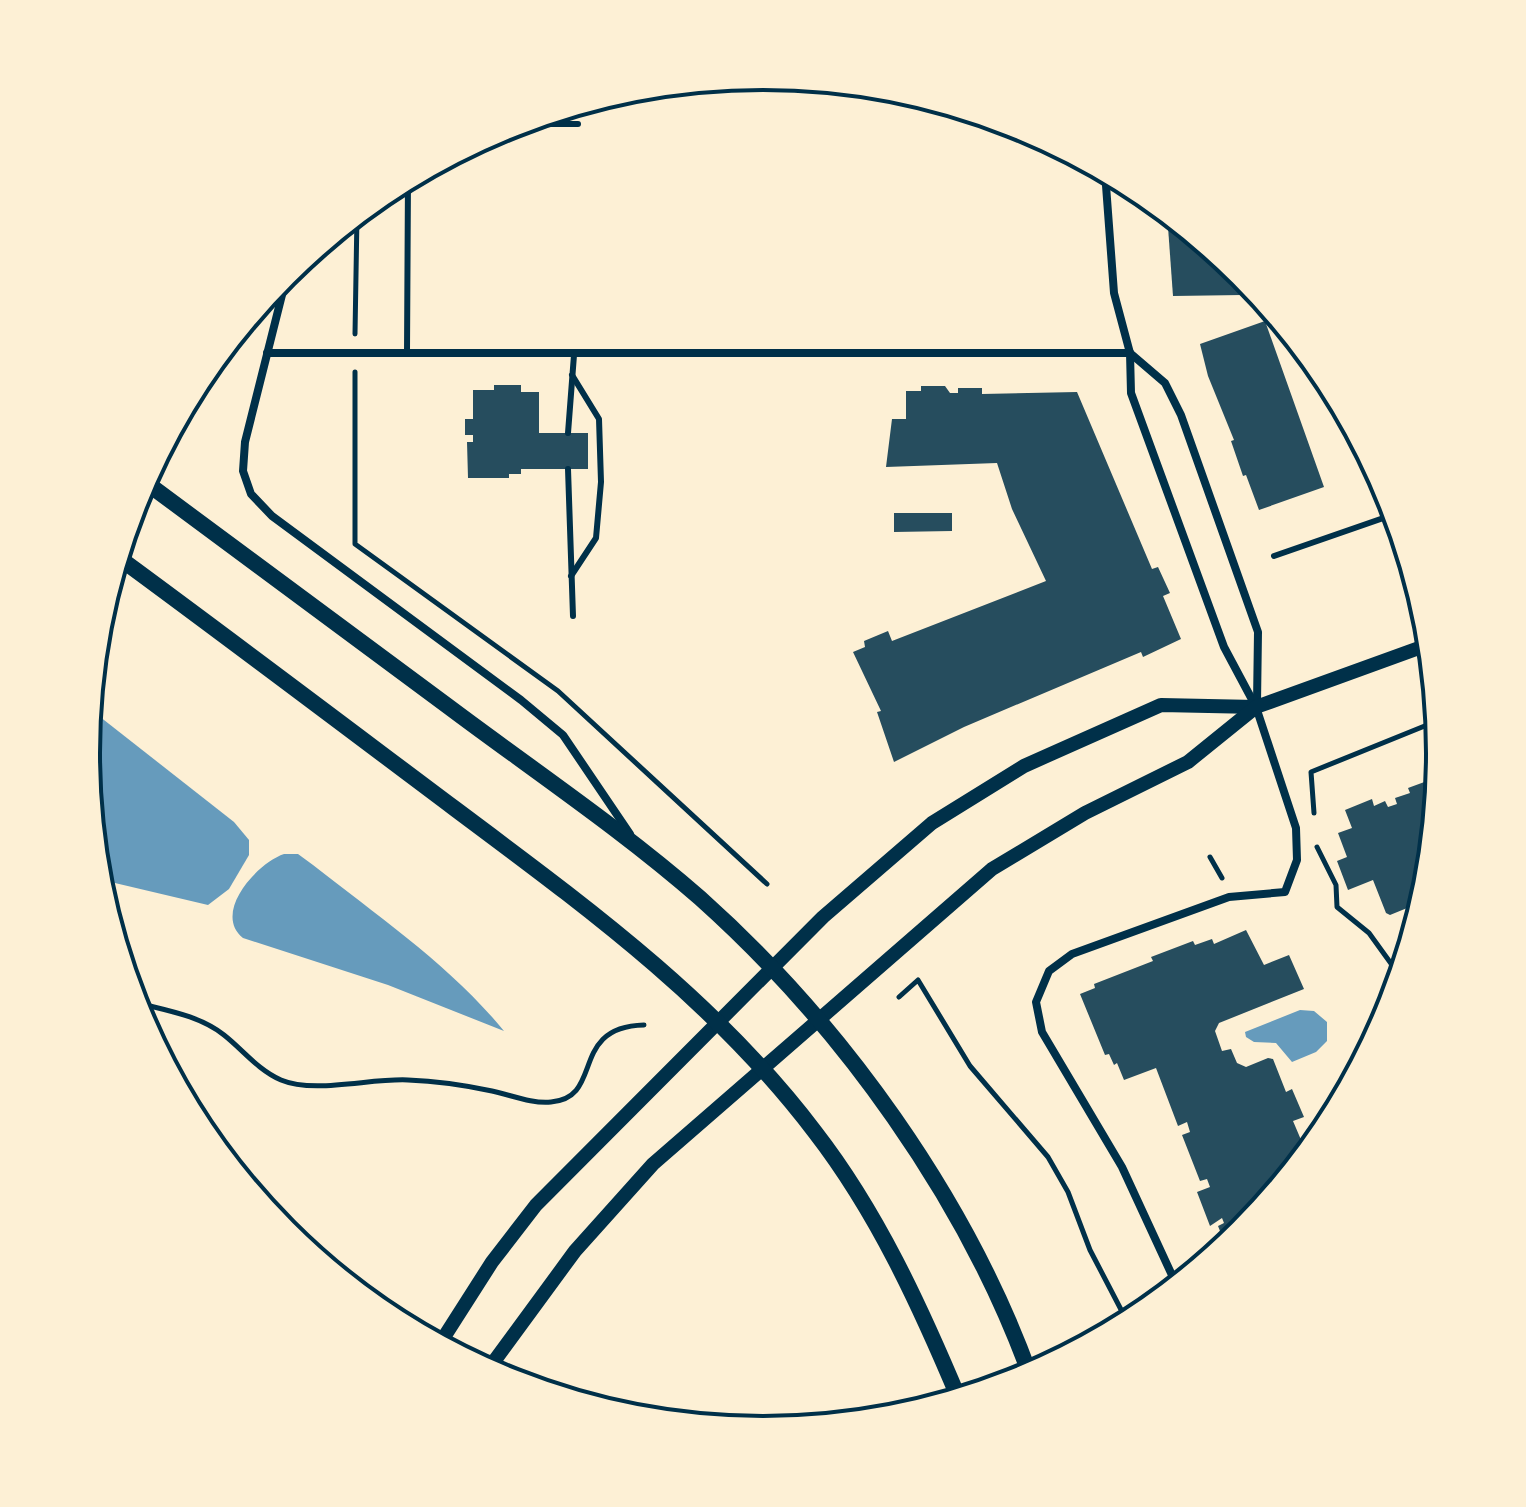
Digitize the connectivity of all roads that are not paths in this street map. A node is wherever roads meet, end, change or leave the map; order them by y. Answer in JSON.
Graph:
{"nodes":[{"id":1,"x":553,"y":124,"type":"edge"},
{"id":2,"x":578,"y":124,"type":"dead end"},
{"id":3,"x":1106,"y":186,"type":"edge"},
{"id":4,"x":408,"y":193,"type":"edge"},
{"id":5,"x":280,"y":299,"type":"edge"},
{"id":6,"x":278,"y":305,"type":"joint"},
{"id":7,"x":267,"y":353,"type":"junction"},
{"id":8,"x":407,"y":353,"type":"junction"},
{"id":9,"x":1130,"y":353,"type":"junction"},
{"id":10,"x":574,"y":355,"type":"junction"},
{"id":11,"x":572,"y":375,"type":"junction"},
{"id":12,"x":568,"y":433,"type":"dead end"},
{"id":13,"x":568,"y":469,"type":"dead end"},
{"id":14,"x":155,"y":489,"type":"edge"},
{"id":15,"x":1383,"y":518,"type":"edge"},
{"id":16,"x":1274,"y":556,"type":"dead end"},
{"id":17,"x":128,"y":564,"type":"edge"},
{"id":18,"x":571,"y":576,"type":"junction"},
{"id":19,"x":573,"y":616,"type":"dead end"},
{"id":20,"x":1418,"y":648,"type":"edge"},
{"id":21,"x":1256,"y":707,"type":"junction"},
{"id":22,"x":639,"y":848,"type":"junction"},
{"id":23,"x":771,"y":969,"type":"junction"},
{"id":24,"x":818,"y":1021,"type":"junction"},
{"id":25,"x":719,"y":1023,"type":"junction"},
{"id":26,"x":762,"y":1071,"type":"junction"},
{"id":27,"x":1172,"y":1276,"type":"edge"},
{"id":28,"x":445,"y":1336,"type":"edge"},
{"id":29,"x":495,"y":1360,"type":"edge"},
{"id":30,"x":1025,"y":1363,"type":"edge"},
{"id":31,"x":954,"y":1388,"type":"edge"}],
"edges":[{"from":1,"to":2,"type":"lane"},
{"from":3,"to":9,"type":"street"},
{"from":4,"to":8,"type":"lane"},
{"from":5,"to":6,"type":"street"},
{"from":6,"to":7,"type":"street"},
{"from":7,"to":8,"type":"street"},
{"from":7,"to":22,"type":"street"},
{"from":8,"to":10,"type":"street"},
{"from":9,"to":10,"type":"street"},
{"from":9,"to":21,"type":"street"},
{"from":9,"to":21,"type":"street"},
{"from":10,"to":11,"type":"lane"},
{"from":11,"to":12,"type":"lane"},
{"from":11,"to":18,"type":"lane"},
{"from":13,"to":18,"type":"lane"},
{"from":14,"to":22,"type":"main road"},
{"from":15,"to":16,"type":"lane"},
{"from":17,"to":25,"type":"main road"},
{"from":18,"to":19,"type":"lane"},
{"from":20,"to":21,"type":"street"},
{"from":21,"to":23,"type":"street"},
{"from":21,"to":24,"type":"street"},
{"from":21,"to":27,"type":"street"},
{"from":22,"to":23,"type":"main road"},
{"from":23,"to":24,"type":"main road"},
{"from":23,"to":25,"type":"street"},
{"from":24,"to":26,"type":"street"},
{"from":24,"to":30,"type":"main road"},
{"from":25,"to":26,"type":"main road"},
{"from":25,"to":28,"type":"street"},
{"from":26,"to":29,"type":"street"},
{"from":26,"to":31,"type":"main road"}]}
